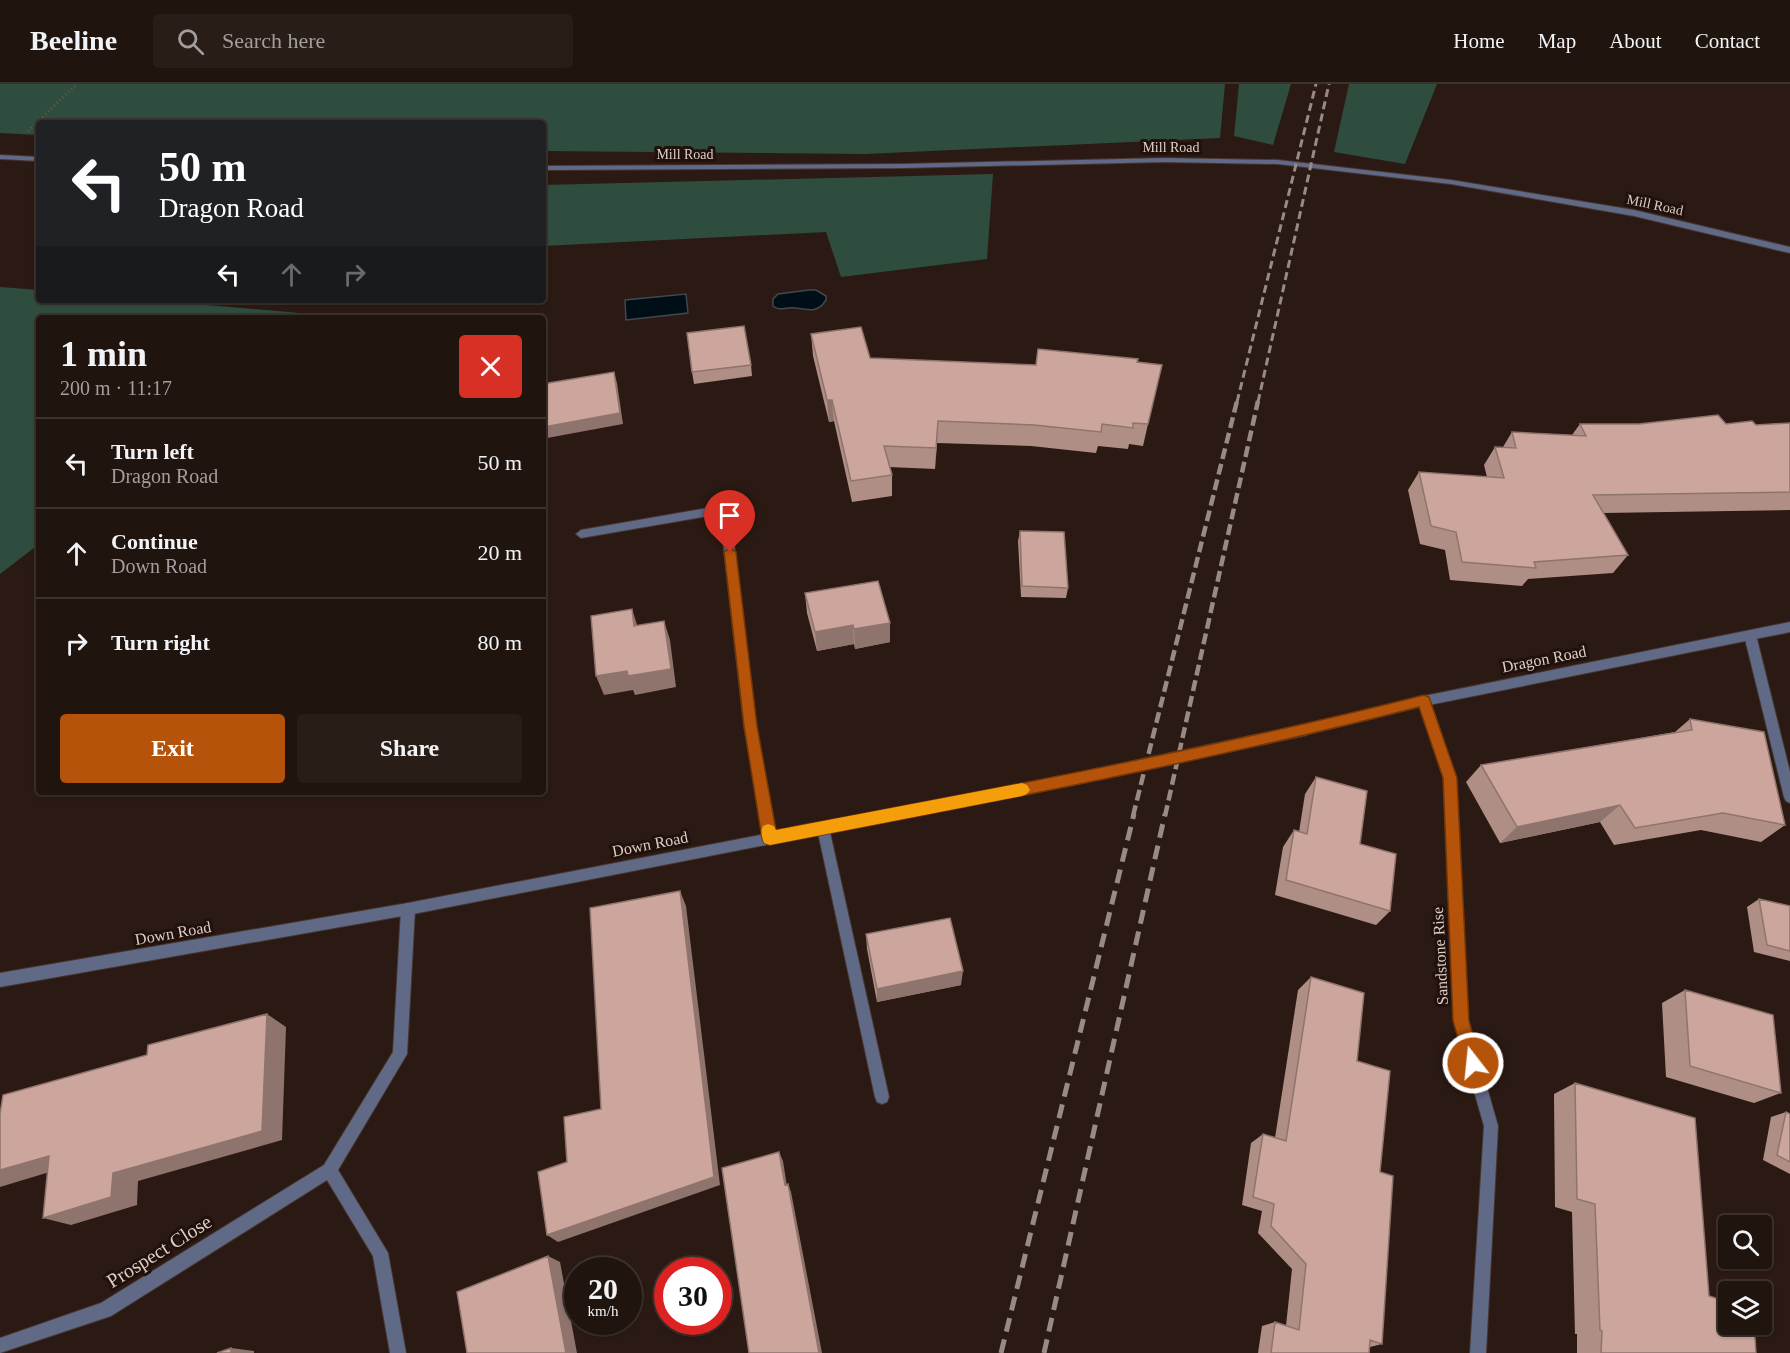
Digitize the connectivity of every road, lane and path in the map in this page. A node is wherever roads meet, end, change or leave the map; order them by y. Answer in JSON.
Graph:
{"nodes":[{"id":1,"x":77,"y":84,"type":"edge"},
{"id":2,"x":40,"y":120,"type":"edge"},
{"id":3,"x":36,"y":123,"type":"edge"},
{"id":4,"x":1,"y":157,"type":"edge"},
{"id":5,"x":36,"y":159,"type":"edge"},
{"id":6,"x":546,"y":168,"type":"edge"},
{"id":7,"x":1790,"y":250,"type":"edge"},
{"id":8,"x":581,"y":534,"type":"dead end"},
{"id":9,"x":1790,"y":627,"type":"edge"},
{"id":10,"x":1750,"y":635,"type":"junction"},
{"id":11,"x":1424,"y":700,"type":"junction"},
{"id":12,"x":1305,"y":730,"type":"joint"},
{"id":13,"x":1790,"y":797,"type":"edge"},
{"id":14,"x":822,"y":828,"type":"junction"},
{"id":15,"x":770,"y":838,"type":"junction"},
{"id":16,"x":408,"y":909,"type":"junction"},
{"id":17,"x":0,"y":980,"type":"edge"},
{"id":18,"x":882,"y":1097,"type":"dead end"},
{"id":19,"x":329,"y":1170,"type":"junction"},
{"id":20,"x":0,"y":1346,"type":"edge"},
{"id":21,"x":398,"y":1353,"type":"edge"},
{"id":22,"x":1478,"y":1353,"type":"edge"}],
"edges":[{"from":1,"to":2,"type":"path"},
{"from":3,"to":4,"type":"path"},
{"from":4,"to":5,"type":"street"},
{"from":6,"to":7,"type":"street","name":"Mill Road"},
{"from":8,"to":15,"type":"street"},
{"from":9,"to":10,"type":"street","name":"Dragon Road"},
{"from":10,"to":11,"type":"street","name":"Dragon Road"},
{"from":10,"to":13,"type":"street"},
{"from":11,"to":12,"type":"street","name":"Dragon Road"},
{"from":11,"to":22,"type":"street","name":"Sandstone Rise"},
{"from":12,"to":14,"type":"street","name":"Down Road","bridge":true},
{"from":14,"to":15,"type":"street","name":"Down Road"},
{"from":14,"to":18,"type":"street"},
{"from":15,"to":16,"type":"street","name":"Down Road"},
{"from":16,"to":17,"type":"street","name":"Down Road"},
{"from":16,"to":19,"type":"street","name":"Prospect Close"},
{"from":19,"to":20,"type":"street","name":"Prospect Close"},
{"from":19,"to":21,"type":"street"}]}
